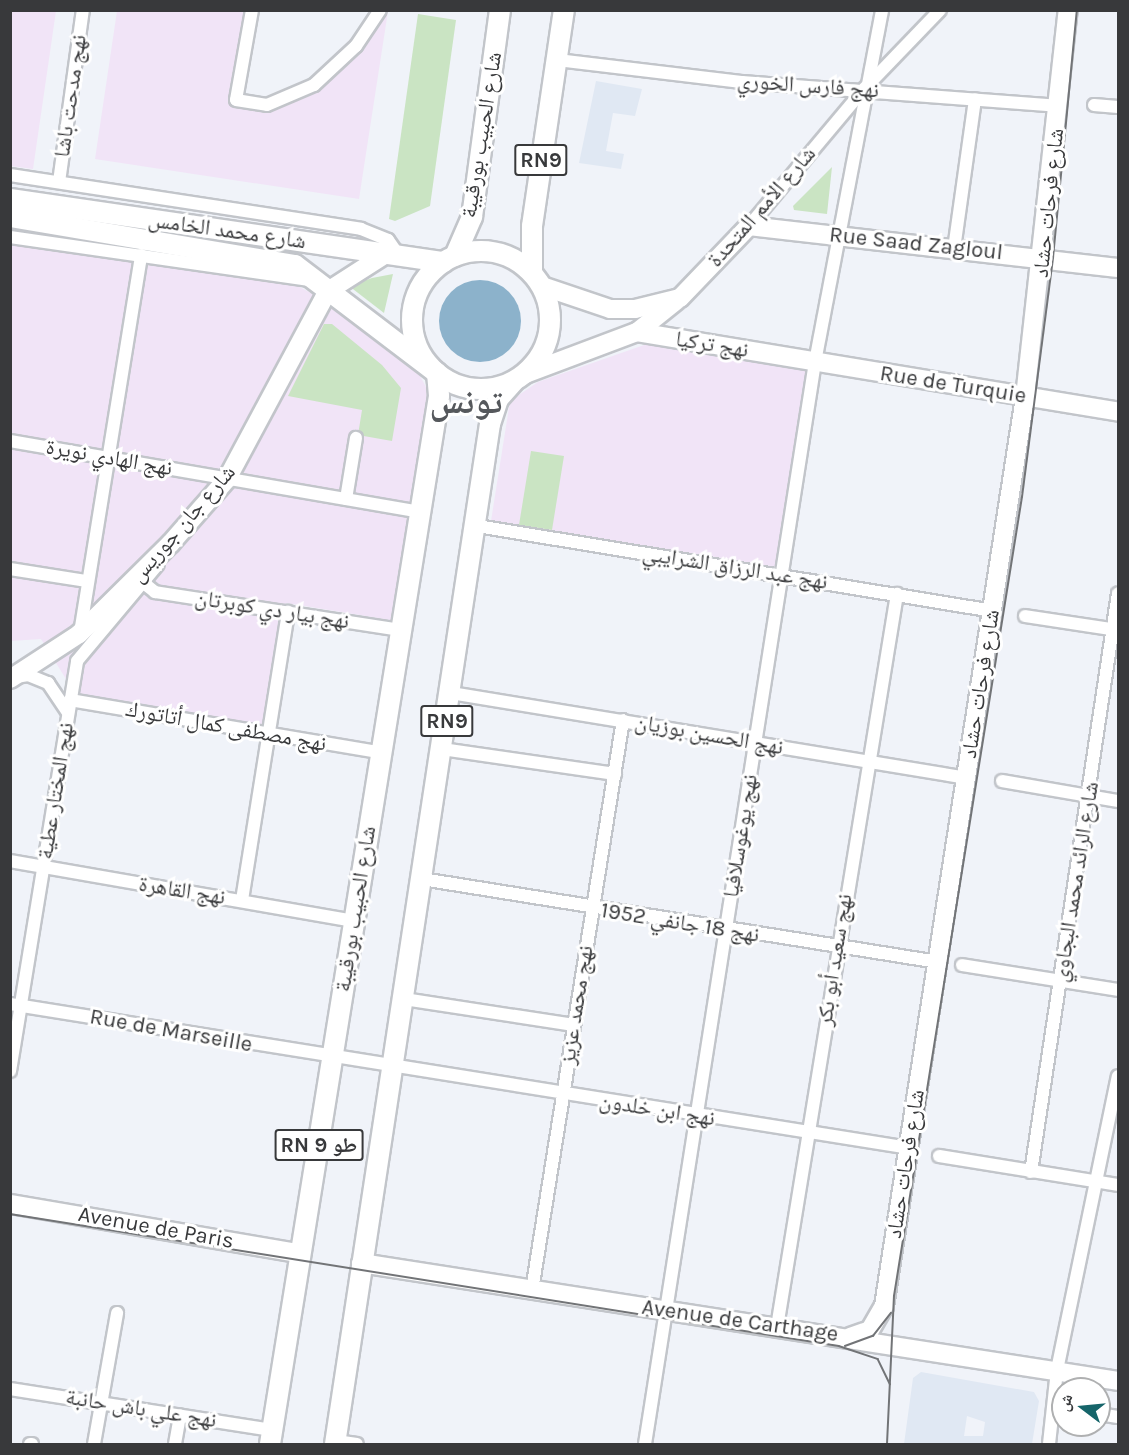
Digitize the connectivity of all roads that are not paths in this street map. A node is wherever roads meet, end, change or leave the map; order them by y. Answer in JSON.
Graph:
{"nodes":[{"id":1,"x":83,"y":10,"type":"edge"},
{"id":2,"x":252,"y":10,"type":"edge"},
{"id":3,"x":380,"y":10,"type":"edge"},
{"id":4,"x":564,"y":10,"type":"edge"},
{"id":5,"x":882,"y":10,"type":"edge"},
{"id":6,"x":940,"y":10,"type":"edge"},
{"id":7,"x":1068,"y":10,"type":"edge"},
{"id":8,"x":495,"y":11,"type":"edge"},
{"id":9,"x":557,"y":60,"type":"junction"},
{"id":10,"x":865,"y":88,"type":"junction"},
{"id":11,"x":975,"y":99,"type":"junction"},
{"id":12,"x":1094,"y":105,"type":"dead end"},
{"id":13,"x":1060,"y":106,"type":"junction"},
{"id":14,"x":1119,"y":107,"type":"edge"},
{"id":15,"x":10,"y":175,"type":"edge"},
{"id":16,"x":59,"y":182,"type":"junction"},
{"id":17,"x":10,"y":199,"type":"edge"},
{"id":18,"x":10,"y":217,"type":"edge"},
{"id":19,"x":749,"y":226,"type":"junction"},
{"id":20,"x":839,"y":236,"type":"junction"},
{"id":21,"x":10,"y":237,"type":"edge"},
{"id":22,"x":954,"y":249,"type":"junction"},
{"id":23,"x":141,"y":255,"type":"junction"},
{"id":24,"x":392,"y":256,"type":"junction"},
{"id":25,"x":1044,"y":257,"type":"junction"},
{"id":26,"x":449,"y":259,"type":"junction"},
{"id":27,"x":1119,"y":268,"type":"edge"},
{"id":28,"x":537,"y":279,"type":"junction"},
{"id":29,"x":324,"y":286,"type":"junction"},
{"id":30,"x":680,"y":298,"type":"junction"},
{"id":31,"x":637,"y":332,"type":"junction"},
{"id":32,"x":787,"y":357,"type":"joint"},
{"id":33,"x":815,"y":362,"type":"junction"},
{"id":34,"x":437,"y":373,"type":"junction"},
{"id":35,"x":519,"y":377,"type":"junction"},
{"id":36,"x":1025,"y":397,"type":"junction"},
{"id":37,"x":1119,"y":412,"type":"edge"},
{"id":38,"x":356,"y":438,"type":"dead end"},
{"id":39,"x":10,"y":441,"type":"edge"},
{"id":40,"x":106,"y":457,"type":"junction"},
{"id":41,"x":227,"y":479,"type":"junction"},
{"id":42,"x":346,"y":499,"type":"junction"},
{"id":43,"x":420,"y":512,"type":"junction"},
{"id":44,"x":477,"y":526,"type":"junction"},
{"id":45,"x":171,"y":543,"type":"junction"},
{"id":46,"x":10,"y":569,"type":"edge"},
{"id":47,"x":783,"y":576,"type":"junction"},
{"id":48,"x":87,"y":581,"type":"junction"},
{"id":49,"x":145,"y":584,"type":"junction"},
{"id":50,"x":1119,"y":593,"type":"edge"},
{"id":51,"x":897,"y":594,"type":"junction"},
{"id":52,"x":993,"y":611,"type":"junction"},
{"id":53,"x":288,"y":612,"type":"junction"},
{"id":54,"x":1025,"y":616,"type":"dead end"},
{"id":55,"x":401,"y":630,"type":"junction"},
{"id":56,"x":1116,"y":630,"type":"edge"},
{"id":57,"x":80,"y":634,"type":"junction"},
{"id":58,"x":11,"y":679,"type":"edge"},
{"id":59,"x":451,"y":693,"type":"junction"},
{"id":60,"x":70,"y":700,"type":"junction"},
{"id":61,"x":68,"y":713,"type":"junction"},
{"id":62,"x":623,"y":720,"type":"junction"},
{"id":63,"x":268,"y":734,"type":"junction"},
{"id":64,"x":756,"y":742,"type":"junction"},
{"id":65,"x":442,"y":749,"type":"junction"},
{"id":66,"x":382,"y":753,"type":"junction"},
{"id":67,"x":868,"y":761,"type":"junction"},
{"id":68,"x":615,"y":774,"type":"junction"},
{"id":69,"x":963,"y":777,"type":"junction"},
{"id":70,"x":1002,"y":781,"type":"dead end"},
{"id":71,"x":1091,"y":796,"type":"junction"},
{"id":72,"x":1119,"y":801,"type":"edge"},
{"id":73,"x":10,"y":861,"type":"edge"},
{"id":74,"x":44,"y":868,"type":"junction"},
{"id":75,"x":422,"y":879,"type":"junction"},
{"id":76,"x":242,"y":900,"type":"junction"},
{"id":77,"x":592,"y":908,"type":"junction"},
{"id":78,"x":354,"y":921,"type":"junction"},
{"id":79,"x":725,"y":932,"type":"junction"},
{"id":80,"x":837,"y":947,"type":"junction"},
{"id":81,"x":938,"y":962,"type":"junction"},
{"id":82,"x":962,"y":965,"type":"dead end"},
{"id":83,"x":1060,"y":981,"type":"junction"},
{"id":84,"x":1119,"y":990,"type":"edge"},
{"id":85,"x":404,"y":999,"type":"junction"},
{"id":86,"x":16,"y":1005,"type":"edge"},
{"id":87,"x":574,"y":1025,"type":"junction"},
{"id":88,"x":332,"y":1058,"type":"junction"},
{"id":89,"x":399,"y":1069,"type":"junction"},
{"id":90,"x":10,"y":1071,"type":"edge"},
{"id":91,"x":1119,"y":1076,"type":"edge"},
{"id":92,"x":563,"y":1095,"type":"junction"},
{"id":93,"x":697,"y":1116,"type":"junction"},
{"id":94,"x":808,"y":1131,"type":"junction"},
{"id":95,"x":909,"y":1148,"type":"junction"},
{"id":96,"x":939,"y":1156,"type":"dead end"},
{"id":97,"x":1031,"y":1172,"type":"junction"},
{"id":98,"x":1095,"y":1181,"type":"junction"},
{"id":99,"x":1119,"y":1185,"type":"edge"},
{"id":100,"x":10,"y":1204,"type":"edge"},
{"id":101,"x":301,"y":1254,"type":"junction"},
{"id":102,"x":361,"y":1263,"type":"junction"},
{"id":103,"x":532,"y":1290,"type":"junction"},
{"id":104,"x":666,"y":1310,"type":"junction"},
{"id":105,"x":117,"y":1313,"type":"dead end"},
{"id":106,"x":777,"y":1327,"type":"junction"},
{"id":107,"x":850,"y":1337,"type":"junction"},
{"id":108,"x":1057,"y":1370,"type":"junction"},
{"id":109,"x":1057,"y":1377,"type":"edge"},
{"id":110,"x":1119,"y":1380,"type":"edge"},
{"id":111,"x":10,"y":1389,"type":"edge"},
{"id":112,"x":102,"y":1402,"type":"junction"},
{"id":113,"x":180,"y":1415,"type":"junction"},
{"id":114,"x":271,"y":1438,"type":"edge"},
{"id":115,"x":335,"y":1443,"type":"edge"},
{"id":116,"x":94,"y":1444,"type":"edge"},
{"id":117,"x":175,"y":1444,"type":"edge"},
{"id":118,"x":357,"y":1444,"type":"edge"},
{"id":119,"x":645,"y":1444,"type":"edge"}],
"edges":[{"from":1,"to":16,"type":"street","name":"نهج مدحت باشا"},
{"from":2,"to":3,"type":"street"},
{"from":4,"to":9,"type":"main road","number":"RN9"},
{"from":5,"to":10,"type":"street","name":"نهج يوغوسلافيا"},
{"from":6,"to":10,"type":"street","name":"شارع الأمم المتحدة"},
{"from":7,"to":13,"type":"street","name":"شارع فرحات حشاد"},
{"from":8,"to":26,"type":"main road","name":"شارع الحبيب بورقيبة","number":"RN9"},
{"from":9,"to":10,"type":"street","name":"نهج فارس الخوري"},
{"from":9,"to":28,"type":"main road","number":"RN9"},
{"from":10,"to":11,"type":"street","name":"نهج فارس الخوري"},
{"from":10,"to":19,"type":"street","name":"شارع الأمم المتحدة"},
{"from":10,"to":20,"type":"street","name":"نهج يوغوسلافيا"},
{"from":11,"to":13,"type":"street","name":"نهج فارس الخوري"},
{"from":11,"to":22,"type":"street"},
{"from":12,"to":14,"type":"street"},
{"from":13,"to":25,"type":"street","name":"شارع فرحات حشاد"},
{"from":15,"to":16,"type":"street"},
{"from":16,"to":24,"type":"street"},
{"from":17,"to":24,"type":"main road","name":"شارع محمد الخامس"},
{"from":18,"to":29,"type":"main road","name":"شارع محمد الخامس"},
{"from":19,"to":20,"type":"street","name":"Rue Saad Zagloul"},
{"from":19,"to":30,"type":"street","name":"شارع الأمم المتحدة"},
{"from":20,"to":22,"type":"street","name":"Rue Saad Zagloul"},
{"from":20,"to":33,"type":"street","name":"نهج يوغوسلافيا"},
{"from":21,"to":23,"type":"street","name":"شارع محمد الخامس"},
{"from":22,"to":25,"type":"street","name":"Rue Saad Zagloul"},
{"from":23,"to":29,"type":"street","name":"شارع محمد الخامس"},
{"from":23,"to":40,"type":"street"},
{"from":24,"to":26,"type":"main road","name":"شارع محمد الخامس"},
{"from":24,"to":29,"type":"street","name":"شارع جان جوريس"},
{"from":25,"to":27,"type":"street","name":"Rue Saad Zagloul"},
{"from":25,"to":36,"type":"street","name":"شارع فرحات حشاد"},
{"from":26,"to":28,"type":"main road"},
{"from":26,"to":34,"type":"main road","number":"RN9"},
{"from":28,"to":30,"type":"street"},
{"from":28,"to":35,"type":"main road","number":"RN9"},
{"from":29,"to":34,"type":"main road","name":"شارع محمد الخامس"},
{"from":29,"to":41,"type":"street","name":"شارع جان جوريس"},
{"from":30,"to":31,"type":"street","name":"شارع الأمم المتحدة"},
{"from":31,"to":32,"type":"street","name":"نهج تركيا"},
{"from":31,"to":35,"type":"street"},
{"from":32,"to":33,"type":"street","name":"Rue de Turquie"},
{"from":33,"to":36,"type":"street","name":"Rue de Turquie"},
{"from":33,"to":47,"type":"street","name":"نهج يوغوسلافيا"},
{"from":34,"to":35,"type":"main road"},
{"from":34,"to":43,"type":"main road","name":"شارع الحبيب بورقيبة","number":"RN9"},
{"from":35,"to":44,"type":"main road","number":"RN9"},
{"from":36,"to":37,"type":"street","name":"Rue de Turquie"},
{"from":36,"to":52,"type":"street","name":"شارع فرحات حشاد"},
{"from":38,"to":42,"type":"street"},
{"from":39,"to":40,"type":"street","name":"نهج الهادي نويرة"},
{"from":40,"to":41,"type":"street","name":"نهج الهادي نويرة"},
{"from":40,"to":48,"type":"street"},
{"from":41,"to":42,"type":"street","name":"نهج الهادي نويرة"},
{"from":41,"to":45,"type":"street","name":"شارع جان جوريس"},
{"from":42,"to":43,"type":"street","name":"نهج الهادي نويرة"},
{"from":43,"to":55,"type":"main road","name":"شارع الحبيب بورقيبة","number":"RN9"},
{"from":44,"to":47,"type":"street","name":"نهج عبد الرزاق الشرايبي"},
{"from":44,"to":59,"type":"main road","number":"RN9"},
{"from":45,"to":49,"type":"street","name":"نهج المختار عطية"},
{"from":45,"to":57,"type":"street","name":"شارع جان جوريس"},
{"from":46,"to":48,"type":"street"},
{"from":47,"to":51,"type":"street","name":"نهج عبد الرزاق الشرايبي"},
{"from":47,"to":64,"type":"street","name":"نهج يوغوسلافيا"},
{"from":48,"to":57,"type":"street"},
{"from":49,"to":53,"type":"street","name":"نهج بيار دي كوبرتان"},
{"from":49,"to":60,"type":"street","name":"نهج المختار عطية"},
{"from":50,"to":56,"type":"street","name":"شارع الرائد محمد البجاوي"},
{"from":51,"to":52,"type":"street","name":"نهج عبد الرزاق الشرايبي"},
{"from":51,"to":67,"type":"street","name":"نهج سعيد أبو بكر"},
{"from":52,"to":69,"type":"street","name":"شارع فرحات حشاد"},
{"from":53,"to":55,"type":"street","name":"نهج بيار دي كوبرتان"},
{"from":53,"to":63,"type":"street"},
{"from":54,"to":56,"type":"street"},
{"from":55,"to":66,"type":"main road","name":"شارع الحبيب بورقيبة","number":"RN9"},
{"from":56,"to":71,"type":"street","name":"شارع الرائد محمد البجاوي"},
{"from":57,"to":58,"type":"street","name":"شارع جان جوريس"},
{"from":58,"to":61,"type":"street"},
{"from":59,"to":62,"type":"street","name":"نهج الحسين بوزيان"},
{"from":59,"to":65,"type":"main road","number":"RN9"},
{"from":60,"to":61,"type":"street","name":"نهج المختار عطية"},
{"from":60,"to":63,"type":"street","name":"نهج مصطفى كمال أتاتورك"},
{"from":61,"to":74,"type":"street","name":"نهج المختار عطية"},
{"from":62,"to":64,"type":"street","name":"نهج الحسين بوزيان"},
{"from":62,"to":68,"type":"street","name":"نهج محمد عزيز"},
{"from":63,"to":66,"type":"street","name":"نهج مصطفى كمال أتاتورك"},
{"from":63,"to":76,"type":"street"},
{"from":64,"to":67,"type":"street","name":"نهج الحسين بوزيان"},
{"from":64,"to":79,"type":"street","name":"نهج يوغوسلافيا"},
{"from":65,"to":68,"type":"street"},
{"from":65,"to":75,"type":"main road","number":"RN9"},
{"from":66,"to":78,"type":"main road","name":"شارع الحبيب بورقيبة","number":"RN9"},
{"from":67,"to":69,"type":"street","name":"نهج الحسين بوزيان"},
{"from":67,"to":80,"type":"street","name":"نهج سعيد أبو بكر"},
{"from":68,"to":77,"type":"street","name":"نهج محمد عزيز"},
{"from":69,"to":81,"type":"street","name":"شارع فرحات حشاد"},
{"from":70,"to":71,"type":"street"},
{"from":71,"to":72,"type":"street"},
{"from":71,"to":83,"type":"street","name":"شارع الرائد محمد البجاوي"},
{"from":73,"to":74,"type":"street","name":"نهج القاهرة"},
{"from":74,"to":76,"type":"street","name":"نهج القاهرة"},
{"from":74,"to":86,"type":"street","name":"نهج المختار عطية"},
{"from":75,"to":77,"type":"street","name":"نهج 18 جانفي 1952"},
{"from":75,"to":85,"type":"main road","number":"RN9"},
{"from":76,"to":78,"type":"street","name":"نهج القاهرة"},
{"from":77,"to":79,"type":"street","name":"نهج 18 جانفي 1952"},
{"from":77,"to":87,"type":"street","name":"نهج محمد عزيز"},
{"from":78,"to":88,"type":"main road","name":"شارع الحبيب بورقيبة","number":"RN9"},
{"from":79,"to":80,"type":"street","name":"نهج 18 جانفي 1952"},
{"from":79,"to":93,"type":"street","name":"نهج يوغوسلافيا"},
{"from":80,"to":81,"type":"street","name":"نهج 18 جانفي 1952"},
{"from":80,"to":94,"type":"street","name":"نهج سعيد أبو بكر"},
{"from":81,"to":95,"type":"street","name":"شارع فرحات حشاد"},
{"from":82,"to":83,"type":"street"},
{"from":83,"to":84,"type":"street"},
{"from":83,"to":97,"type":"street","name":"شارع الرائد محمد البجاوي"},
{"from":85,"to":87,"type":"street"},
{"from":85,"to":89,"type":"main road","number":"RN9"},
{"from":86,"to":88,"type":"street","name":"Rue de Marseille"},
{"from":86,"to":90,"type":"street","name":"نهج المختار عطية"},
{"from":87,"to":92,"type":"street","name":"نهج محمد عزيز"},
{"from":88,"to":89,"type":"street","name":"Rue de Marseille"},
{"from":88,"to":101,"type":"main road","name":"شارع الحبيب بورقيبة","number":"RN 9 طو"},
{"from":89,"to":92,"type":"street","name":"نهج ابن خلدون"},
{"from":89,"to":102,"type":"main road","number":"RN 9 طو"},
{"from":91,"to":98,"type":"street"},
{"from":92,"to":93,"type":"street","name":"نهج ابن خلدون"},
{"from":92,"to":103,"type":"street","name":"نهج محمد عزيز"},
{"from":93,"to":94,"type":"street","name":"نهج ابن خلدون"},
{"from":93,"to":104,"type":"street","name":"نهج يوغوسلافيا"},
{"from":94,"to":95,"type":"street","name":"نهج ابن خلدون"},
{"from":94,"to":106,"type":"street","name":"نهج سعيد أبو بكر"},
{"from":95,"to":107,"type":"street","name":"شارع فرحات حشاد"},
{"from":96,"to":97,"type":"street"},
{"from":97,"to":98,"type":"street"},
{"from":98,"to":99,"type":"street"},
{"from":98,"to":108,"type":"street"},
{"from":100,"to":101,"type":"street","name":"Avenue de Paris"},
{"from":101,"to":114,"type":"main road","name":"شارع الحبيب بورقيبة","number":"RN 9 طو"},
{"from":102,"to":103,"type":"street","name":"Avenue de Carthage"},
{"from":102,"to":115,"type":"main road","number":"RN 9 طو"},
{"from":103,"to":104,"type":"street","name":"Avenue de Carthage"},
{"from":104,"to":106,"type":"street","name":"Avenue de Carthage"},
{"from":104,"to":119,"type":"street","name":"نهج يوغوسلافيا"},
{"from":105,"to":112,"type":"street"},
{"from":106,"to":107,"type":"street","name":"Avenue de Carthage"},
{"from":107,"to":108,"type":"street","name":"Avenue de Carthage"},
{"from":108,"to":109,"type":"street"},
{"from":108,"to":110,"type":"street","name":"Avenue de Carthage"},
{"from":111,"to":112,"type":"street","name":"نهج علي باش حانبة"},
{"from":112,"to":113,"type":"street","name":"نهج علي باش حانبة"},
{"from":112,"to":116,"type":"street"},
{"from":113,"to":114,"type":"street","name":"نهج علي باش حانبة"},
{"from":113,"to":117,"type":"street"},
{"from":115,"to":118,"type":"street"}]}
